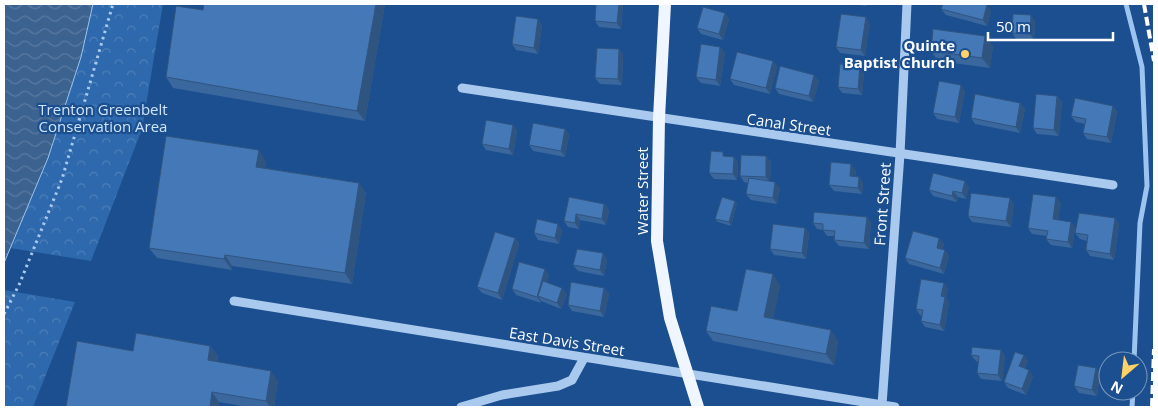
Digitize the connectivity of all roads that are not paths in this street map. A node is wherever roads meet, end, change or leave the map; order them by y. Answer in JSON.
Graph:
{"nodes":[{"id":1,"x":665,"y":4,"type":"edge"},
{"id":2,"x":907,"y":4,"type":"edge"},
{"id":3,"x":462,"y":88,"type":"dead end"},
{"id":4,"x":659,"y":118,"type":"junction"},
{"id":5,"x":900,"y":154,"type":"junction"},
{"id":6,"x":1113,"y":185,"type":"dead end"},
{"id":7,"x":234,"y":301,"type":"dead end"},
{"id":8,"x":584,"y":358,"type":"junction"},
{"id":9,"x":689,"y":375,"type":"junction"},
{"id":10,"x":882,"y":405,"type":"junction"},
{"id":11,"x":461,"y":407,"type":"edge"},
{"id":12,"x":698,"y":407,"type":"edge"},
{"id":13,"x":895,"y":407,"type":"edge"}],
"edges":[{"from":1,"to":4,"type":"main road","name":"Water Street"},
{"from":2,"to":5,"type":"street","name":"Front Street"},
{"from":3,"to":4,"type":"street","name":"Canal Street"},
{"from":4,"to":5,"type":"street","name":"Canal Street"},
{"from":4,"to":9,"type":"main road","name":"Water Street"},
{"from":5,"to":6,"type":"street","name":"Canal Street"},
{"from":5,"to":10,"type":"street","name":"Front Street"},
{"from":7,"to":8,"type":"street","name":"East Davis Street"},
{"from":8,"to":9,"type":"street","name":"East Davis Street"},
{"from":8,"to":11,"type":"street"},
{"from":9,"to":10,"type":"street","name":"East Davis Street"},
{"from":9,"to":12,"type":"main road","name":"Water Street"},
{"from":10,"to":13,"type":"street","name":"East Davis Street"}]}
